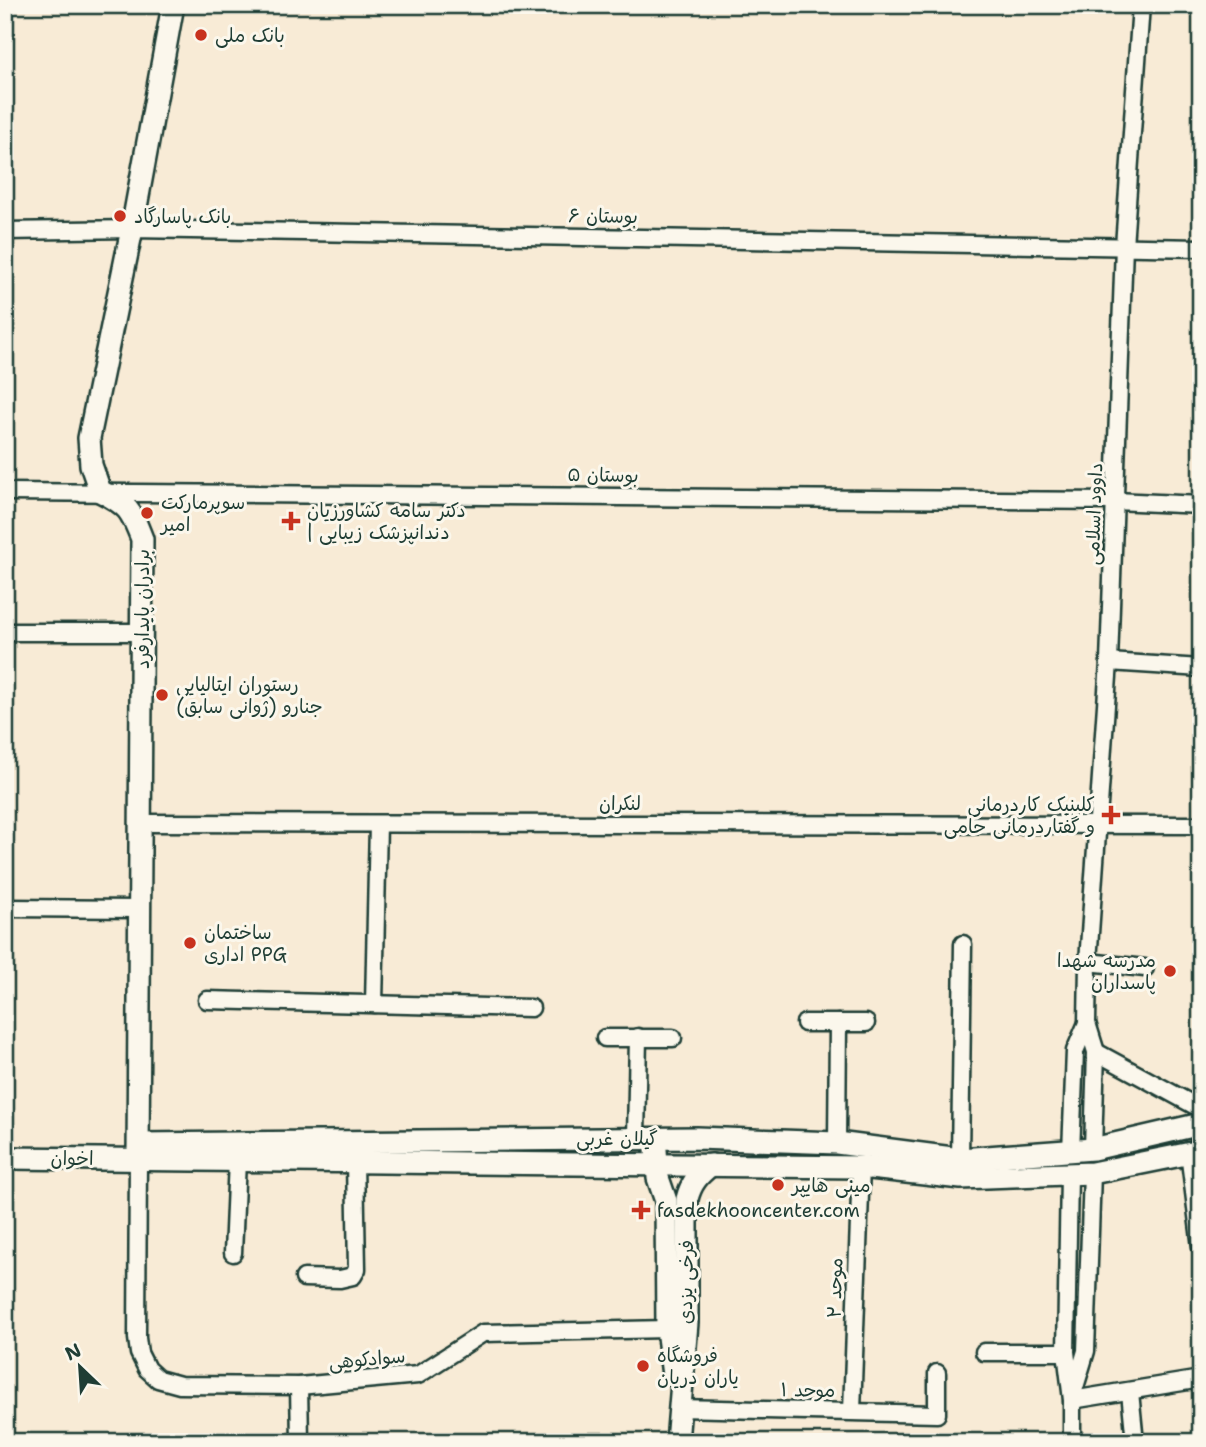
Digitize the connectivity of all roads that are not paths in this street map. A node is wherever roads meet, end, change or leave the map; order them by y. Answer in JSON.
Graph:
{"nodes":[{"id":1,"x":173,"y":5,"type":"edge"},
{"id":2,"x":1141,"y":5,"type":"edge"},
{"id":3,"x":132,"y":229,"type":"junction"},
{"id":4,"x":5,"y":231,"type":"edge"},
{"id":5,"x":1124,"y":246,"type":"junction"},
{"id":6,"x":1201,"y":248,"type":"edge"},
{"id":7,"x":100,"y":491,"type":"junction"},
{"id":8,"x":5,"y":492,"type":"edge"},
{"id":9,"x":1115,"y":501,"type":"junction"},
{"id":10,"x":1201,"y":505,"type":"edge"},
{"id":11,"x":5,"y":632,"type":"edge"},
{"id":12,"x":143,"y":632,"type":"junction"},
{"id":13,"x":1109,"y":662,"type":"junction"},
{"id":14,"x":1201,"y":668,"type":"edge"},
{"id":15,"x":141,"y":823,"type":"junction"},
{"id":16,"x":378,"y":824,"type":"junction"},
{"id":17,"x":1098,"y":824,"type":"junction"},
{"id":18,"x":1201,"y":825,"type":"edge"},
{"id":19,"x":5,"y":908,"type":"edge"},
{"id":20,"x":140,"y":909,"type":"junction"},
{"id":21,"x":963,"y":944,"type":"dead end"},
{"id":22,"x":1088,"y":962,"type":"junction"},
{"id":23,"x":1145,"y":968,"type":"dead end"},
{"id":24,"x":207,"y":1000,"type":"dead end"},
{"id":25,"x":374,"y":1004,"type":"junction"},
{"id":26,"x":531,"y":1008,"type":"dead end"},
{"id":27,"x":805,"y":1023,"type":"dead end"},
{"id":28,"x":838,"y":1023,"type":"junction"},
{"id":29,"x":866,"y":1023,"type":"dead end"},
{"id":30,"x":1087,"y":1023,"type":"junction"},
{"id":31,"x":638,"y":1037,"type":"junction"},
{"id":32,"x":605,"y":1038,"type":"dead end"},
{"id":33,"x":673,"y":1038,"type":"dead end"},
{"id":34,"x":1096,"y":1052,"type":"junction"},
{"id":35,"x":1201,"y":1109,"type":"edge"},
{"id":36,"x":1201,"y":1124,"type":"edge"},
{"id":37,"x":646,"y":1138,"type":"junction"},
{"id":38,"x":697,"y":1138,"type":"junction"},
{"id":39,"x":837,"y":1143,"type":"junction"},
{"id":40,"x":1093,"y":1149,"type":"junction"},
{"id":41,"x":139,"y":1151,"type":"junction"},
{"id":42,"x":1071,"y":1152,"type":"junction"},
{"id":43,"x":1195,"y":1152,"type":"edge"},
{"id":44,"x":5,"y":1158,"type":"edge"},
{"id":45,"x":960,"y":1159,"type":"junction"},
{"id":46,"x":237,"y":1160,"type":"junction"},
{"id":47,"x":355,"y":1161,"type":"junction"},
{"id":48,"x":656,"y":1164,"type":"junction"},
{"id":49,"x":704,"y":1165,"type":"junction"},
{"id":50,"x":861,"y":1167,"type":"junction"},
{"id":51,"x":1091,"y":1173,"type":"junction"},
{"id":52,"x":1069,"y":1174,"type":"junction"},
{"id":53,"x":1201,"y":1247,"type":"edge"},
{"id":54,"x":233,"y":1253,"type":"dead end"},
{"id":55,"x":303,"y":1278,"type":"dead end"},
{"id":56,"x":667,"y":1329,"type":"junction"},
{"id":57,"x":984,"y":1352,"type":"dead end"},
{"id":58,"x":1066,"y":1352,"type":"junction"},
{"id":59,"x":937,"y":1373,"type":"dead end"},
{"id":60,"x":1201,"y":1379,"type":"edge"},
{"id":61,"x":299,"y":1386,"type":"junction"},
{"id":62,"x":1130,"y":1392,"type":"junction"},
{"id":63,"x":1072,"y":1400,"type":"junction"},
{"id":64,"x":678,"y":1408,"type":"junction"},
{"id":65,"x":852,"y":1411,"type":"junction"},
{"id":66,"x":300,"y":1442,"type":"edge"},
{"id":67,"x":677,"y":1442,"type":"edge"},
{"id":68,"x":1072,"y":1442,"type":"edge"},
{"id":69,"x":1135,"y":1442,"type":"edge"}],
"edges":[{"from":1,"to":3,"type":"main road"},
{"from":2,"to":5,"type":"street","name":"داوود اسلامی"},
{"from":3,"to":4,"type":"street","name":"بوستان ۶"},
{"from":3,"to":5,"type":"street","name":"بوستان ۶"},
{"from":3,"to":7,"type":"main road"},
{"from":5,"to":6,"type":"street","name":"بوستان ۶"},
{"from":5,"to":9,"type":"street","name":"داوود اسلامی"},
{"from":7,"to":8,"type":"street","name":"بوستان ۵"},
{"from":7,"to":9,"type":"street","name":"بوستان ۵"},
{"from":7,"to":12,"type":"main road","name":"برادران پایدارفرد"},
{"from":9,"to":10,"type":"street","name":"بوستان ۵"},
{"from":9,"to":13,"type":"street","name":"داوود اسلامی"},
{"from":11,"to":12,"type":"street"},
{"from":12,"to":15,"type":"main road","name":"برادران پایدارفرد"},
{"from":13,"to":14,"type":"street"},
{"from":13,"to":17,"type":"street","name":"داوود اسلامی"},
{"from":15,"to":16,"type":"street","name":"لنکران"},
{"from":15,"to":20,"type":"main road","name":"برادران پایدارفرد"},
{"from":16,"to":17,"type":"street","name":"لنکران"},
{"from":16,"to":25,"type":"street"},
{"from":17,"to":18,"type":"street","name":"لنکران"},
{"from":17,"to":22,"type":"street","name":"داوود اسلامی"},
{"from":19,"to":20,"type":"street"},
{"from":20,"to":41,"type":"main road","name":"برادران پایدارفرد"},
{"from":21,"to":45,"type":"street"},
{"from":22,"to":23,"type":"street"},
{"from":22,"to":30,"type":"street","name":"داوود اسلامی"},
{"from":24,"to":25,"type":"street"},
{"from":25,"to":26,"type":"street"},
{"from":27,"to":28,"type":"street"},
{"from":28,"to":29,"type":"street"},
{"from":28,"to":39,"type":"street"},
{"from":30,"to":34,"type":"street","name":"داوود اسلامی"},
{"from":30,"to":42,"type":"street","name":"داوود اسلامی"},
{"from":31,"to":32,"type":"street"},
{"from":31,"to":33,"type":"street"},
{"from":31,"to":37,"type":"street"},
{"from":34,"to":35,"type":"street"},
{"from":34,"to":40,"type":"street","name":"داوود اسلامی"},
{"from":36,"to":40,"type":"main road","name":"گیلان غربی"},
{"from":37,"to":38,"type":"main road","name":"گیلان غربی"},
{"from":37,"to":41,"type":"main road","name":"گیلان غربی"},
{"from":37,"to":48,"type":"main road","name":"فرخی یزدی"},
{"from":38,"to":39,"type":"main road","name":"گیلان غربی"},
{"from":38,"to":49,"type":"main road"},
{"from":39,"to":45,"type":"main road","name":"گیلان غربی"},
{"from":40,"to":42,"type":"main road","name":"گیلان غربی"},
{"from":40,"to":51,"type":"main road"},
{"from":41,"to":44,"type":"main road","name":"اخوان"},
{"from":41,"to":46,"type":"main road","name":"گیلان غربی"},
{"from":41,"to":61,"type":"street","name":"سوادکوهی"},
{"from":42,"to":45,"type":"main road","name":"گیلان غربی"},
{"from":42,"to":52,"type":"main road"},
{"from":43,"to":51,"type":"main road","name":"گیلان غربی"},
{"from":43,"to":53,"type":"street"},
{"from":46,"to":47,"type":"main road","name":"گیلان غربی"},
{"from":46,"to":54,"type":"street"},
{"from":47,"to":48,"type":"main road","name":"گیلان غربی"},
{"from":47,"to":55,"type":"street"},
{"from":48,"to":49,"type":"main road","name":"گیلان غربی"},
{"from":48,"to":56,"type":"main road","name":"فرخی یزدی"},
{"from":49,"to":50,"type":"main road","name":"گیلان غربی"},
{"from":49,"to":64,"type":"main road","name":"فرخی یزدی"},
{"from":50,"to":52,"type":"main road","name":"گیلان غربی"},
{"from":50,"to":65,"type":"street","name":"موحد ۲"},
{"from":51,"to":52,"type":"main road","name":"گیلان غربی"},
{"from":51,"to":63,"type":"street"},
{"from":52,"to":58,"type":"street"},
{"from":56,"to":61,"type":"street","name":"سوادکوهی"},
{"from":56,"to":64,"type":"main road","name":"فرخی یزدی"},
{"from":57,"to":58,"type":"street"},
{"from":58,"to":63,"type":"street"},
{"from":59,"to":65,"type":"street","name":"موحد ۱"},
{"from":60,"to":62,"type":"street"},
{"from":61,"to":66,"type":"street"},
{"from":62,"to":63,"type":"street"},
{"from":62,"to":69,"type":"street"},
{"from":63,"to":68,"type":"street"},
{"from":64,"to":65,"type":"street","name":"موحد ۱"},
{"from":64,"to":67,"type":"main road","name":"فرخی یزدی"}]}
